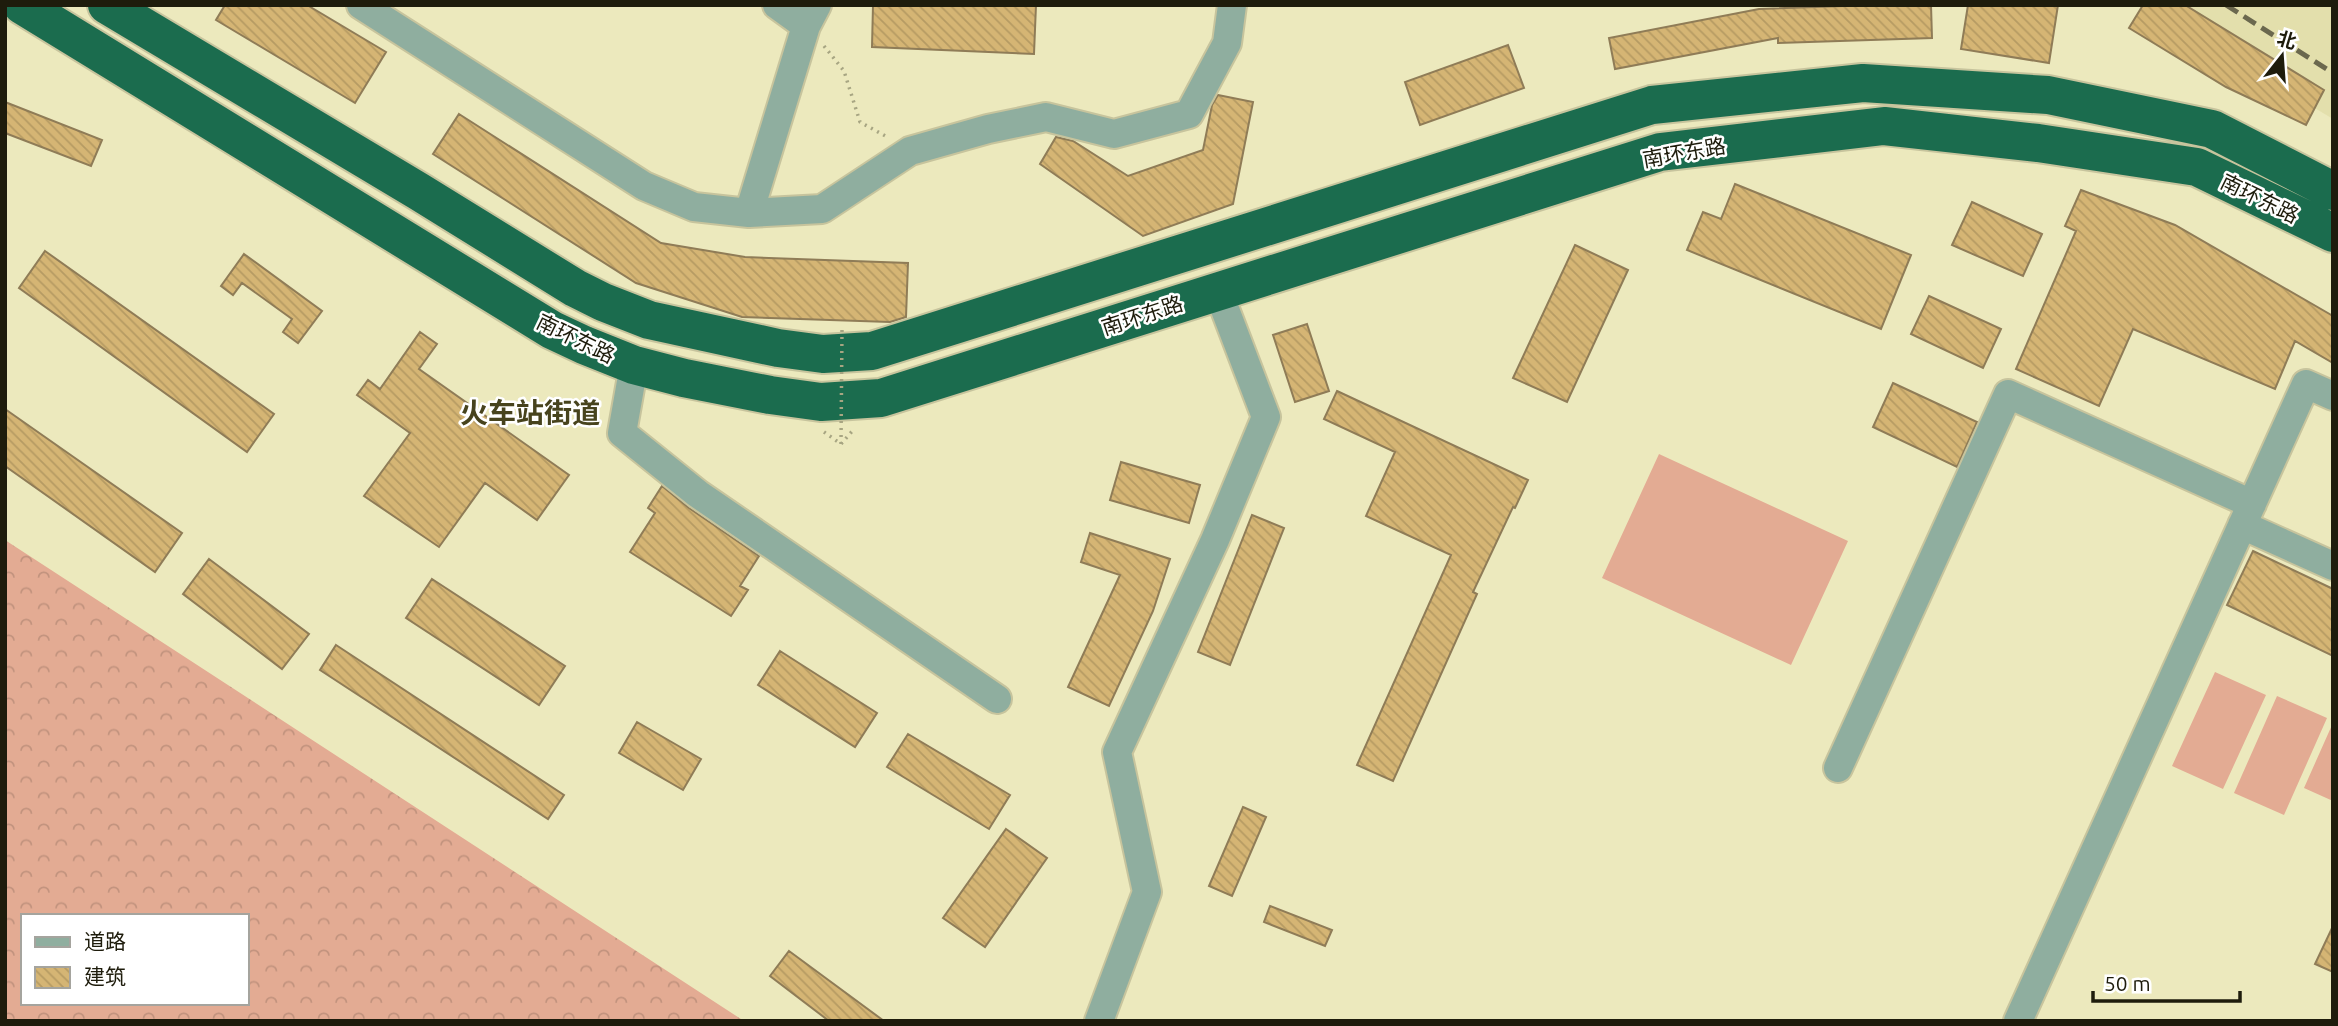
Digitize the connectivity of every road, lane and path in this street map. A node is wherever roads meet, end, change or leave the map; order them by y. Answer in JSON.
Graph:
{"nodes":[{"id":1,"x":22,"y":5,"type":"edge"},
{"id":2,"x":107,"y":5,"type":"edge"},
{"id":3,"x":361,"y":5,"type":"edge"},
{"id":4,"x":777,"y":5,"type":"edge"},
{"id":5,"x":1232,"y":5,"type":"edge"},
{"id":6,"x":812,"y":16,"type":"edge"},
{"id":7,"x":910,"y":151,"type":"junction"},
{"id":8,"x":2333,"y":191,"type":"edge"},
{"id":9,"x":749,"y":213,"type":"junction"},
{"id":10,"x":2333,"y":233,"type":"edge"},
{"id":11,"x":1218,"y":291,"type":"junction"},
{"id":12,"x":842,"y":330,"type":"dead end"},
{"id":13,"x":634,"y":365,"type":"junction"},
{"id":14,"x":2333,"y":396,"type":"edge"},
{"id":15,"x":841,"y":444,"type":"dead end"},
{"id":16,"x":2247,"y":514,"type":"junction"},
{"id":17,"x":2333,"y":566,"type":"edge"},
{"id":18,"x":997,"y":699,"type":"dead end"},
{"id":19,"x":1838,"y":768,"type":"dead end"},
{"id":20,"x":1099,"y":1021,"type":"edge"},
{"id":21,"x":2018,"y":1021,"type":"edge"}],
"edges":[{"from":1,"to":13,"type":"highway","name":"南环东路"},
{"from":2,"to":8,"type":"highway","name":"南环东路"},
{"from":3,"to":9,"type":"street"},
{"from":4,"to":6,"type":"street"},
{"from":5,"to":7,"type":"street"},
{"from":6,"to":7,"type":"path"},
{"from":6,"to":9,"type":"street"},
{"from":7,"to":9,"type":"street"},
{"from":10,"to":11,"type":"highway","name":"南环东路"},
{"from":11,"to":13,"type":"highway","name":"南环东路"},
{"from":11,"to":20,"type":"street"},
{"from":12,"to":15,"type":"path","bridge":true},
{"from":13,"to":18,"type":"street"},
{"from":14,"to":16,"type":"street"},
{"from":16,"to":17,"type":"street"},
{"from":16,"to":19,"type":"street"},
{"from":16,"to":21,"type":"street"}]}
